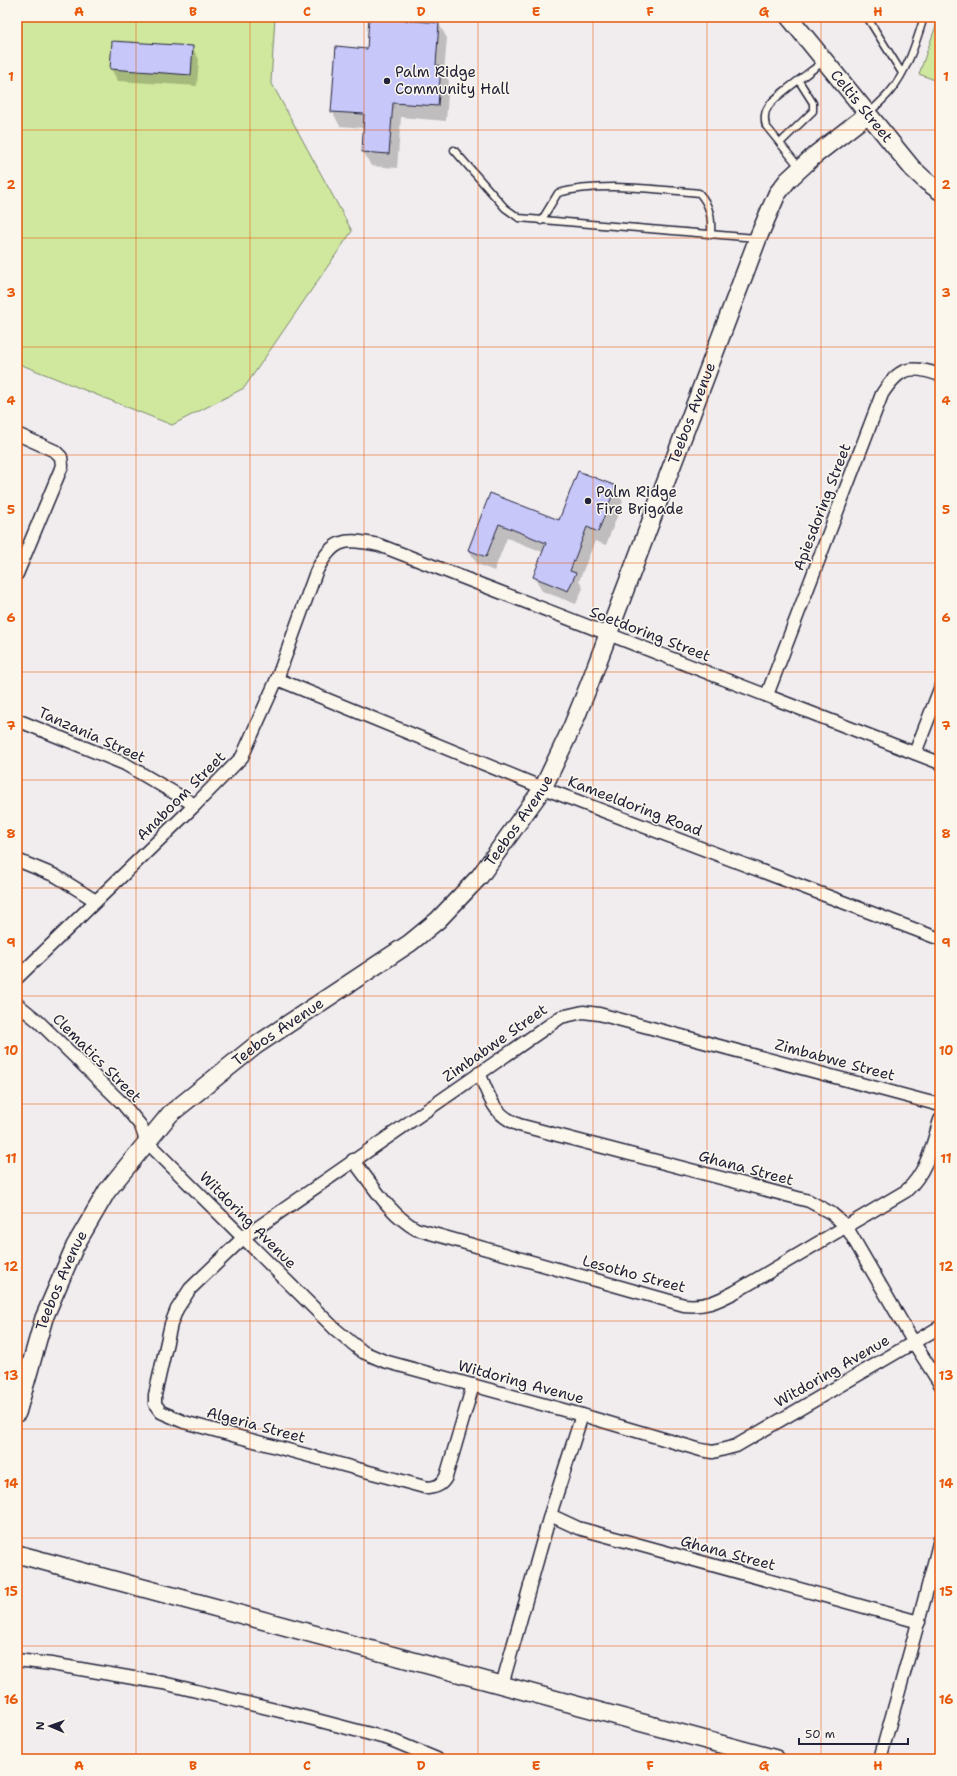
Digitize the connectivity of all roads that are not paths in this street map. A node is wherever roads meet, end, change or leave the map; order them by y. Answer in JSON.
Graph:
{"nodes":[{"id":1,"x":788,"y":17,"type":"edge"},
{"id":2,"x":867,"y":17,"type":"edge"},
{"id":3,"x":924,"y":17,"type":"edge"},
{"id":4,"x":825,"y":61,"type":"junction"},
{"id":5,"x":902,"y":73,"type":"junction"},
{"id":6,"x":799,"y":81,"type":"junction"},
{"id":7,"x":868,"y":114,"type":"junction"},
{"id":8,"x":780,"y":143,"type":"junction"},
{"id":9,"x":454,"y":150,"type":"dead end"},
{"id":10,"x":800,"y":168,"type":"junction"},
{"id":11,"x":940,"y":191,"type":"edge"},
{"id":12,"x":541,"y":220,"type":"junction"},
{"id":13,"x":711,"y":234,"type":"junction"},
{"id":14,"x":758,"y":238,"type":"junction"},
{"id":15,"x":940,"y":375,"type":"edge"},
{"id":16,"x":17,"y":434,"type":"edge"},
{"id":17,"x":348,"y":541,"type":"joint"},
{"id":18,"x":17,"y":574,"type":"edge"},
{"id":19,"x":608,"y":635,"type":"junction"},
{"id":20,"x":277,"y":679,"type":"junction"},
{"id":21,"x":940,"y":689,"type":"edge"},
{"id":22,"x":767,"y":696,"type":"junction"},
{"id":23,"x":17,"y":720,"type":"edge"},
{"id":24,"x":915,"y":753,"type":"junction"},
{"id":25,"x":940,"y":763,"type":"edge"},
{"id":26,"x":543,"y":788,"type":"junction"},
{"id":27,"x":195,"y":805,"type":"junction"},
{"id":28,"x":17,"y":860,"type":"edge"},
{"id":29,"x":96,"y":901,"type":"junction"},
{"id":30,"x":940,"y":939,"type":"edge"},
{"id":31,"x":17,"y":978,"type":"edge"},
{"id":32,"x":17,"y":1004,"type":"edge"},
{"id":33,"x":479,"y":1073,"type":"junction"},
{"id":34,"x":940,"y":1105,"type":"edge"},
{"id":35,"x":940,"y":1120,"type":"edge"},
{"id":36,"x":146,"y":1141,"type":"junction"},
{"id":37,"x":353,"y":1160,"type":"junction"},
{"id":38,"x":846,"y":1226,"type":"junction"},
{"id":39,"x":244,"y":1238,"type":"junction"},
{"id":40,"x":940,"y":1327,"type":"edge"},
{"id":41,"x":914,"y":1343,"type":"junction"},
{"id":42,"x":940,"y":1384,"type":"edge"},
{"id":43,"x":473,"y":1385,"type":"junction"},
{"id":44,"x":17,"y":1413,"type":"edge"},
{"id":45,"x":582,"y":1415,"type":"junction"},
{"id":46,"x":550,"y":1515,"type":"junction"},
{"id":47,"x":940,"y":1539,"type":"edge"},
{"id":48,"x":17,"y":1554,"type":"edge"},
{"id":49,"x":919,"y":1622,"type":"junction"},
{"id":50,"x":17,"y":1660,"type":"edge"},
{"id":51,"x":502,"y":1685,"type":"junction"},
{"id":52,"x":437,"y":1759,"type":"edge"},
{"id":53,"x":776,"y":1759,"type":"edge"},
{"id":54,"x":880,"y":1759,"type":"edge"}],
"edges":[{"from":1,"to":4,"type":"street","name":"Celtis Street"},
{"from":2,"to":5,"type":"lane"},
{"from":3,"to":5,"type":"lane"},
{"from":4,"to":6,"type":"lane"},
{"from":4,"to":7,"type":"street","name":"Celtis Street"},
{"from":5,"to":7,"type":"lane"},
{"from":6,"to":8,"type":"lane"},
{"from":6,"to":8,"type":"lane"},
{"from":7,"to":10,"type":"street","name":"Teebos Avenue"},
{"from":7,"to":11,"type":"street","name":"Celtis Street"},
{"from":8,"to":10,"type":"lane"},
{"from":9,"to":12,"type":"lane"},
{"from":10,"to":14,"type":"street","name":"Teebos Avenue"},
{"from":12,"to":13,"type":"lane"},
{"from":12,"to":13,"type":"lane"},
{"from":13,"to":14,"type":"lane"},
{"from":14,"to":19,"type":"street","name":"Teebos Avenue"},
{"from":15,"to":22,"type":"street","name":"Apiesdoring Street"},
{"from":16,"to":18,"type":"street"},
{"from":17,"to":19,"type":"street","name":"Soetdoring Street"},
{"from":17,"to":20,"type":"street","name":"Anaboom Street"},
{"from":19,"to":22,"type":"street","name":"Soetdoring Street"},
{"from":19,"to":26,"type":"street","name":"Teebos Avenue"},
{"from":20,"to":26,"type":"street","name":"Kameeldoring Road"},
{"from":20,"to":27,"type":"street","name":"Anaboom Street"},
{"from":21,"to":24,"type":"street"},
{"from":22,"to":24,"type":"street","name":"Soetdoring Street"},
{"from":23,"to":27,"type":"street","name":"Tanzania Street"},
{"from":24,"to":25,"type":"street","name":"Soetdoring Street"},
{"from":26,"to":30,"type":"street","name":"Kameeldoring Road"},
{"from":26,"to":36,"type":"street","name":"Teebos Avenue"},
{"from":27,"to":29,"type":"street","name":"Anaboom Street"},
{"from":28,"to":29,"type":"street"},
{"from":29,"to":31,"type":"street","name":"Anaboom Street"},
{"from":32,"to":36,"type":"street","name":"Clematics Street"},
{"from":33,"to":34,"type":"street","name":"Zimbabwe Street"},
{"from":33,"to":37,"type":"street","name":"Zimbabwe Street"},
{"from":33,"to":38,"type":"street","name":"Ghana Street"},
{"from":35,"to":38,"type":"street","name":"Lesotho Street"},
{"from":36,"to":39,"type":"street","name":"Witdoring Avenue"},
{"from":36,"to":44,"type":"street","name":"Teebos Avenue"},
{"from":37,"to":38,"type":"street","name":"Lesotho Street"},
{"from":37,"to":39,"type":"street","name":"Zimbabwe Street"},
{"from":38,"to":41,"type":"street","name":"Ghana Street"},
{"from":39,"to":43,"type":"street","name":"Witdoring Avenue"},
{"from":39,"to":43,"type":"street","name":"Algeria Street"},
{"from":40,"to":41,"type":"street","name":"Witdoring Avenue"},
{"from":41,"to":42,"type":"street","name":"Ghana Street"},
{"from":41,"to":45,"type":"street","name":"Witdoring Avenue"},
{"from":43,"to":45,"type":"street","name":"Witdoring Avenue"},
{"from":45,"to":46,"type":"street"},
{"from":46,"to":49,"type":"street","name":"Ghana Street"},
{"from":46,"to":51,"type":"street"},
{"from":47,"to":49,"type":"street"},
{"from":48,"to":51,"type":"street"},
{"from":49,"to":54,"type":"street"},
{"from":50,"to":52,"type":"street"},
{"from":51,"to":53,"type":"street"}]}
